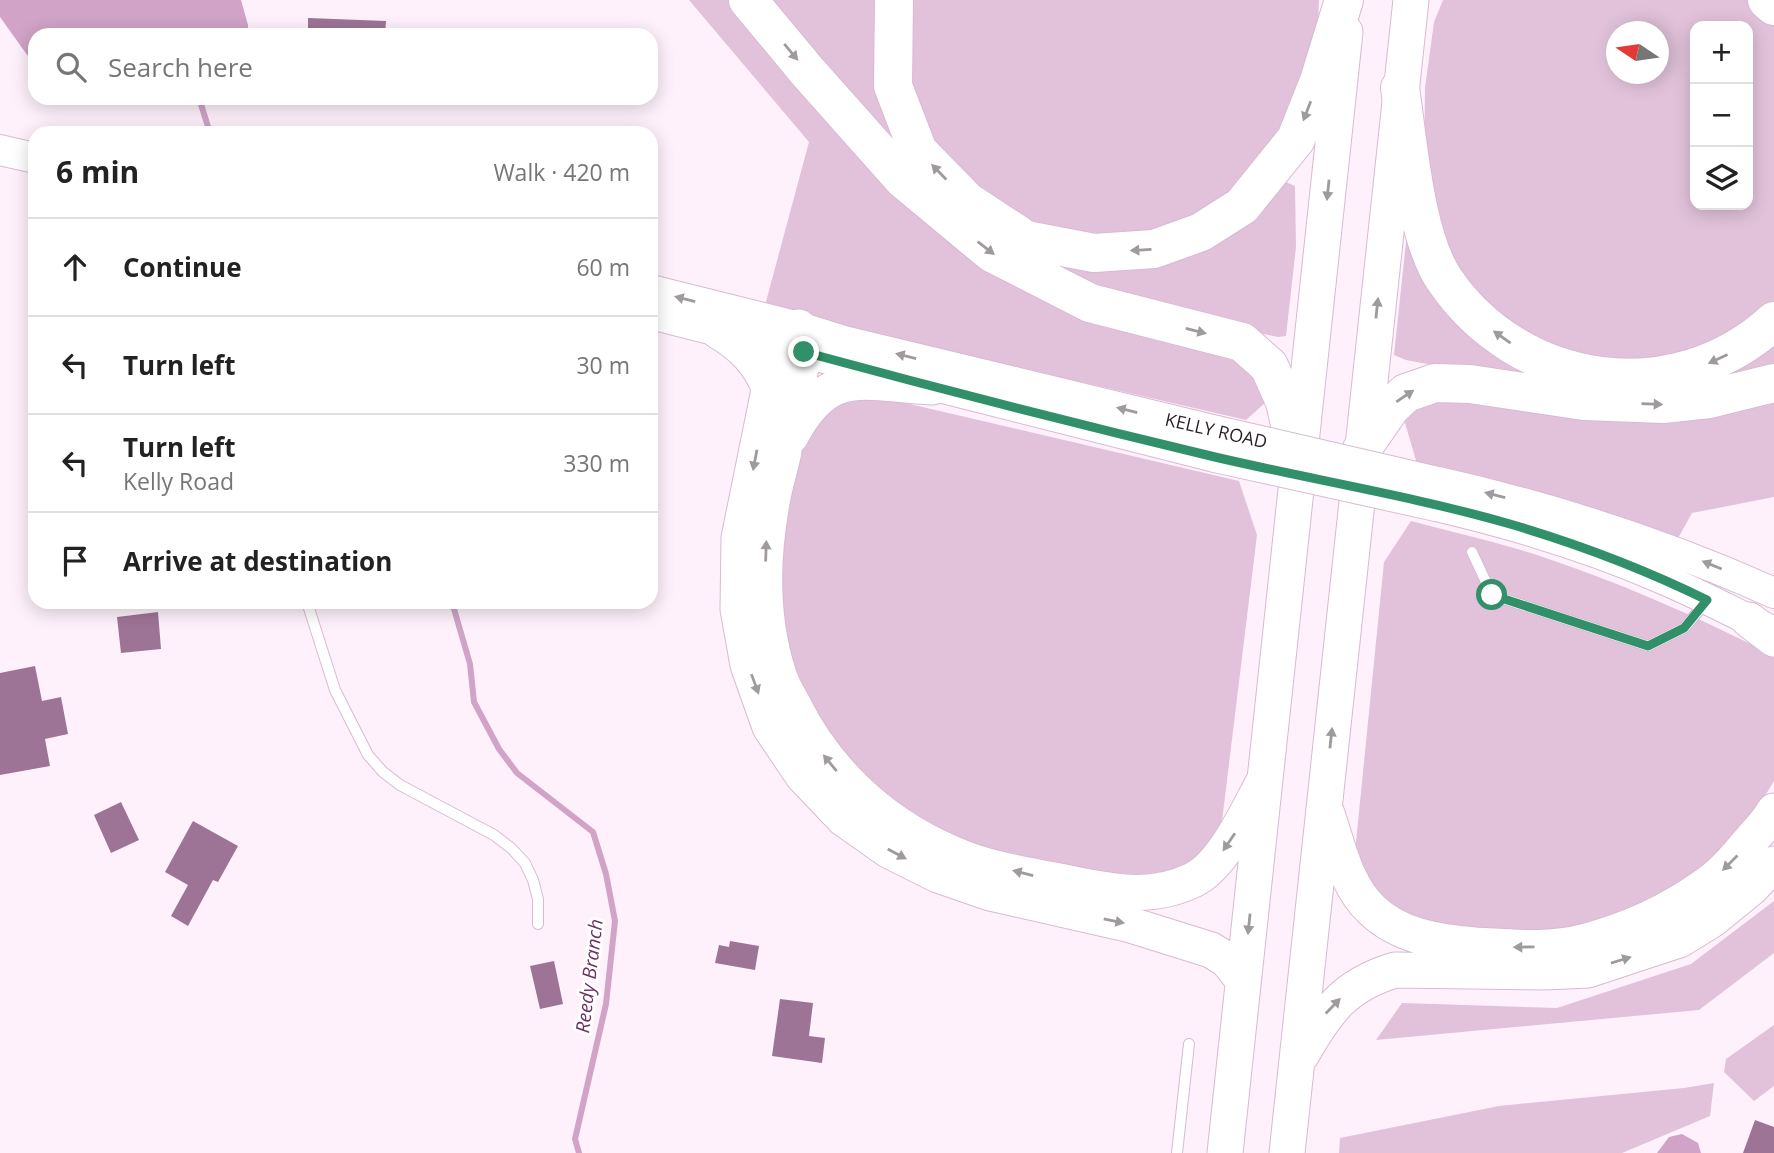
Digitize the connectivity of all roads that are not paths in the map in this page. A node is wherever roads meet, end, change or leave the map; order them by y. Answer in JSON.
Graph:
{"nodes":[{"id":1,"x":747,"y":0,"type":"edge"},
{"id":2,"x":894,"y":0,"type":"edge"},
{"id":3,"x":1346,"y":0,"type":"edge"},
{"id":4,"x":1411,"y":0,"type":"edge"},
{"id":5,"x":1767,"y":0,"type":"edge"},
{"id":6,"x":1774,"y":6,"type":"edge"},
{"id":7,"x":1400,"y":88,"type":"junction"},
{"id":8,"x":0,"y":150,"type":"edge"},
{"id":9,"x":28,"y":156,"type":"edge"},
{"id":10,"x":658,"y":293,"type":"edge"},
{"id":11,"x":658,"y":316,"type":"edge"},
{"id":12,"x":1774,"y":321,"type":"edge"},
{"id":13,"x":718,"y":331,"type":"junction"},
{"id":14,"x":793,"y":341,"type":"junction"},
{"id":15,"x":1774,"y":383,"type":"edge"},
{"id":16,"x":932,"y":387,"type":"junction"},
{"id":17,"x":769,"y":388,"type":"junction"},
{"id":18,"x":1216,"y":444,"type":"junction"},
{"id":19,"x":784,"y":448,"type":"junction"},
{"id":20,"x":1362,"y":449,"type":"junction"},
{"id":21,"x":1298,"y":460,"type":"junction"},
{"id":22,"x":1437,"y":494,"type":"junction"},
{"id":23,"x":1472,"y":552,"type":"dead end"},
{"id":24,"x":1774,"y":593,"type":"edge"},
{"id":25,"x":1707,"y":600,"type":"junction"},
{"id":26,"x":309,"y":609,"type":"edge"},
{"id":27,"x":1766,"y":630,"type":"edge"},
{"id":28,"x":1264,"y":783,"type":"junction"},
{"id":29,"x":1324,"y":806,"type":"junction"},
{"id":30,"x":1774,"y":811,"type":"edge"},
{"id":31,"x":1774,"y":864,"type":"edge"},
{"id":32,"x":538,"y":924,"type":"dead end"},
{"id":33,"x":1243,"y":980,"type":"junction"},
{"id":34,"x":1189,"y":1044,"type":"dead end"},
{"id":35,"x":1297,"y":1063,"type":"junction"},
{"id":36,"x":1177,"y":1153,"type":"edge"},
{"id":37,"x":1225,"y":1153,"type":"edge"},
{"id":38,"x":1287,"y":1153,"type":"edge"}],
"edges":[{"from":1,"to":21,"type":"highway","one_way":true},
{"from":3,"to":2,"type":"highway","one_way":true},
{"from":3,"to":21,"type":"highway","one_way":true},
{"from":4,"to":7,"type":"highway"},
{"from":5,"to":6,"type":"highway"},
{"from":12,"to":7,"type":"highway","one_way":true},
{"from":20,"to":7,"type":"highway","one_way":true},
{"from":8,"to":9,"type":"main road"},
{"from":14,"to":10,"type":"main road","name":"KELLY ROAD","one_way":true},
{"from":11,"to":13,"type":"main road","name":"KELLY ROAD"},
{"from":13,"to":14,"type":"main road","name":"KELLY ROAD"},
{"from":13,"to":17,"type":"highway"},
{"from":14,"to":16,"type":"main road","name":"KELLY ROAD"},
{"from":14,"to":17,"type":"highway"},
{"from":18,"to":14,"type":"main road","name":"KELLY ROAD","one_way":true},
{"from":14,"to":19,"type":"highway"},
{"from":20,"to":15,"type":"highway","one_way":true},
{"from":16,"to":18,"type":"main road","name":"KELLY ROAD"},
{"from":16,"to":19,"type":"highway"},
{"from":17,"to":33,"type":"highway","one_way":true},
{"from":18,"to":22,"type":"main road","name":"KELLY ROAD","bridge":true},
{"from":28,"to":19,"type":"highway","one_way":true},
{"from":29,"to":20,"type":"highway","one_way":true},
{"from":21,"to":28,"type":"highway"},
{"from":24,"to":22,"type":"main road","name":"KELLY ROAD","one_way":true},
{"from":22,"to":25,"type":"main road","name":"KELLY ROAD"},
{"from":23,"to":25,"type":"lane"},
{"from":25,"to":27,"type":"main road","name":"KELLY ROAD"},
{"from":26,"to":32,"type":"lane"},
{"from":28,"to":33,"type":"highway","one_way":true},
{"from":30,"to":29,"type":"highway","one_way":true},
{"from":29,"to":35,"type":"highway"},
{"from":35,"to":31,"type":"highway","one_way":true},
{"from":33,"to":37,"type":"highway"},
{"from":34,"to":36,"type":"lane"},
{"from":35,"to":38,"type":"highway"}]}
